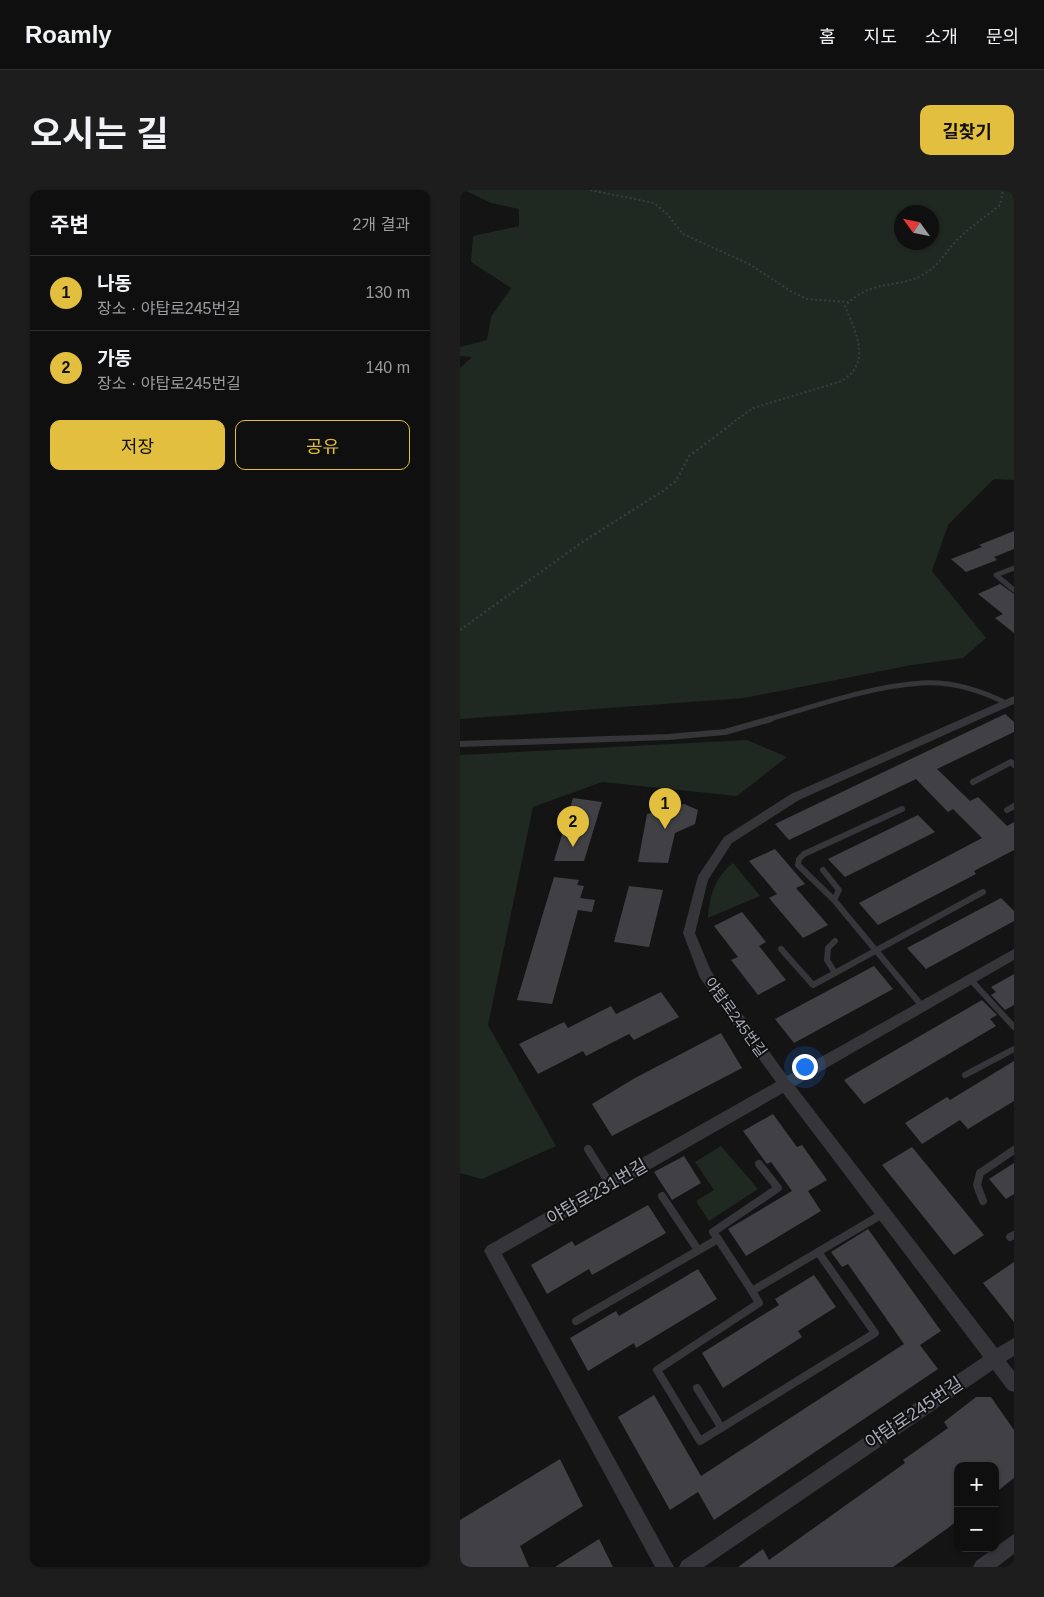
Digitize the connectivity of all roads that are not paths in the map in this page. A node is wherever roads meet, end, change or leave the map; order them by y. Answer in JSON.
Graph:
{"nodes":[{"id":1,"x":1014,"y":568,"type":"edge"},
{"id":2,"x":1014,"y":590,"type":"edge"},
{"id":3,"x":1010,"y":702,"type":"edge"},
{"id":4,"x":460,"y":744,"type":"edge"},
{"id":5,"x":1013,"y":762,"type":"edge"},
{"id":6,"x":973,"y":782,"type":"dead end"},
{"id":7,"x":1014,"y":806,"type":"edge"},
{"id":8,"x":902,"y":809,"type":"dead end"},
{"id":9,"x":1006,"y":810,"type":"dead end"},
{"id":10,"x":823,"y":870,"type":"dead end"},
{"id":11,"x":983,"y":892,"type":"dead end"},
{"id":12,"x":834,"y":900,"type":"junction"},
{"id":13,"x":834,"y":941,"type":"dead end"},
{"id":14,"x":781,"y":949,"type":"dead end"},
{"id":15,"x":876,"y":950,"type":"junction"},
{"id":16,"x":1014,"y":954,"type":"edge"},
{"id":17,"x":835,"y":973,"type":"junction"},
{"id":18,"x":970,"y":979,"type":"junction"},
{"id":19,"x":922,"y":1006,"type":"junction"},
{"id":20,"x":1014,"y":1027,"type":"edge"},
{"id":21,"x":1014,"y":1049,"type":"edge"},
{"id":22,"x":965,"y":1074,"type":"dead end"},
{"id":23,"x":785,"y":1084,"type":"junction"},
{"id":24,"x":588,"y":1149,"type":"dead end"},
{"id":25,"x":1014,"y":1150,"type":"edge"},
{"id":26,"x":759,"y":1164,"type":"dead end"},
{"id":27,"x":610,"y":1185,"type":"junction"},
{"id":28,"x":662,"y":1196,"type":"dead end"},
{"id":29,"x":983,"y":1201,"type":"dead end"},
{"id":30,"x":885,"y":1213,"type":"junction"},
{"id":31,"x":718,"y":1239,"type":"junction"},
{"id":32,"x":698,"y":1250,"type":"junction"},
{"id":33,"x":818,"y":1252,"type":"junction"},
{"id":34,"x":752,"y":1290,"type":"junction"},
{"id":35,"x":576,"y":1321,"type":"dead end"},
{"id":36,"x":1014,"y":1346,"type":"edge"},
{"id":37,"x":995,"y":1359,"type":"junction"},
{"id":38,"x":1014,"y":1384,"type":"edge"},
{"id":39,"x":697,"y":1388,"type":"dead end"},
{"id":40,"x":721,"y":1427,"type":"junction"},
{"id":41,"x":1014,"y":1543,"type":"edge"},
{"id":42,"x":665,"y":1567,"type":"edge"},
{"id":43,"x":688,"y":1567,"type":"edge"},
{"id":44,"x":982,"y":1567,"type":"edge"}],
"edges":[{"from":1,"to":2,"type":"lane"},
{"from":3,"to":4,"type":"lane"},
{"from":3,"to":23,"type":"street","name":"야탑로245번길"},
{"from":5,"to":6,"type":"lane"},
{"from":7,"to":9,"type":"lane"},
{"from":8,"to":12,"type":"lane"},
{"from":10,"to":12,"type":"lane"},
{"from":11,"to":15,"type":"lane"},
{"from":12,"to":15,"type":"lane"},
{"from":13,"to":17,"type":"lane"},
{"from":14,"to":17,"type":"lane"},
{"from":15,"to":17,"type":"lane"},
{"from":15,"to":19,"type":"lane"},
{"from":16,"to":18,"type":"street","name":"야탑로231번길"},
{"from":18,"to":19,"type":"street","name":"야탑로231번길"},
{"from":18,"to":20,"type":"lane"},
{"from":19,"to":23,"type":"street","name":"야탑로231번길"},
{"from":21,"to":22,"type":"lane"},
{"from":23,"to":27,"type":"street","name":"야탑로231번길"},
{"from":23,"to":30,"type":"street","name":"야탑로245번길"},
{"from":24,"to":27,"type":"lane"},
{"from":25,"to":29,"type":"lane"},
{"from":26,"to":31,"type":"lane"},
{"from":27,"to":42,"type":"street","name":"야탑로231번길"},
{"from":28,"to":32,"type":"lane"},
{"from":30,"to":33,"type":"lane"},
{"from":30,"to":37,"type":"street","name":"야탑로245번길"},
{"from":31,"to":32,"type":"lane"},
{"from":31,"to":34,"type":"lane"},
{"from":32,"to":35,"type":"lane"},
{"from":33,"to":34,"type":"lane"},
{"from":33,"to":40,"type":"lane"},
{"from":34,"to":40,"type":"lane"},
{"from":36,"to":37,"type":"street","name":"야탑로245번길"},
{"from":37,"to":38,"type":"street","name":"야탑로245번길"},
{"from":37,"to":43,"type":"street","name":"야탑로245번길"},
{"from":39,"to":40,"type":"lane"},
{"from":41,"to":44,"type":"street"}]}
